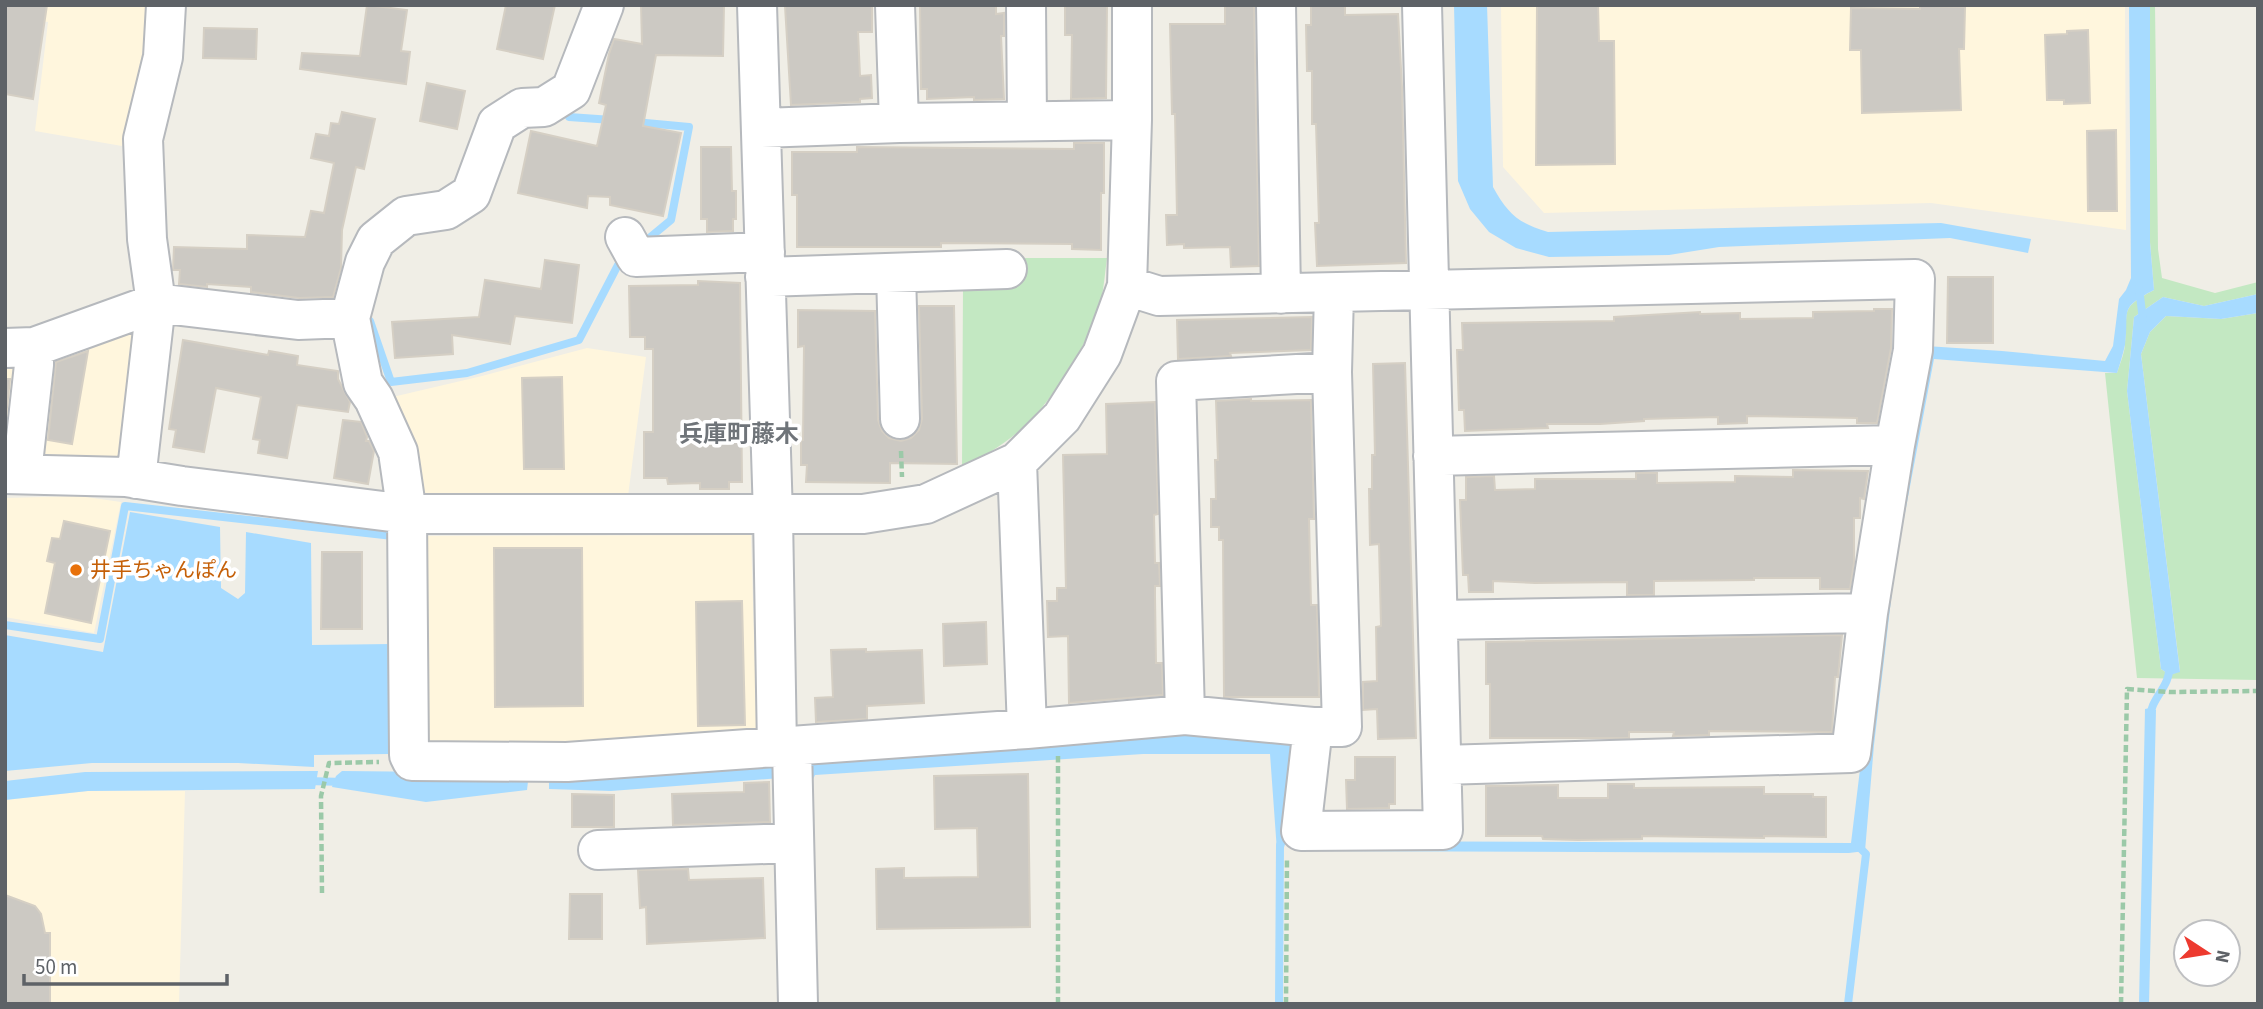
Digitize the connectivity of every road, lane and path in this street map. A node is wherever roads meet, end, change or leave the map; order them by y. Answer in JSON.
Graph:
{"nodes":[{"id":1,"x":166,"y":5,"type":"edge"},
{"id":2,"x":604,"y":5,"type":"edge"},
{"id":3,"x":757,"y":5,"type":"edge"},
{"id":4,"x":895,"y":5,"type":"edge"},
{"id":5,"x":1026,"y":5,"type":"edge"},
{"id":6,"x":1132,"y":5,"type":"edge"},
{"id":7,"x":1276,"y":5,"type":"edge"},
{"id":8,"x":1422,"y":5,"type":"edge"},
{"id":9,"x":1027,"y":120,"type":"junction"},
{"id":10,"x":1132,"y":120,"type":"junction"},
{"id":11,"x":899,"y":123,"type":"junction"},
{"id":12,"x":761,"y":128,"type":"junction"},
{"id":13,"x":631,"y":247,"type":"dead end"},
{"id":14,"x":765,"y":264,"type":"junction"},
{"id":15,"x":1007,"y":269,"type":"dead end"},
{"id":16,"x":896,"y":273,"type":"junction"},
{"id":17,"x":1127,"y":286,"type":"junction"},
{"id":18,"x":1439,"y":290,"type":"junction"},
{"id":19,"x":1334,"y":293,"type":"junction"},
{"id":20,"x":1281,"y":294,"type":"junction"},
{"id":21,"x":156,"y":303,"type":"junction"},
{"id":22,"x":350,"y":318,"type":"junction"},
{"id":23,"x":20,"y":347,"type":"edge"},
{"id":24,"x":1332,"y":372,"type":"junction"},
{"id":25,"x":900,"y":419,"type":"joint"},
{"id":26,"x":1895,"y":444,"type":"junction"},
{"id":27,"x":1444,"y":455,"type":"junction"},
{"id":28,"x":1017,"y":462,"type":"junction"},
{"id":29,"x":14,"y":474,"type":"edge"},
{"id":30,"x":136,"y":479,"type":"junction"},
{"id":31,"x":902,"y":483,"type":"dead end"},
{"id":32,"x":407,"y":514,"type":"junction"},
{"id":33,"x":773,"y":516,"type":"junction"},
{"id":34,"x":1868,"y":613,"type":"junction"},
{"id":35,"x":1448,"y":620,"type":"junction"},
{"id":36,"x":2258,"y":691,"type":"edge"},
{"id":37,"x":1185,"y":715,"type":"junction"},
{"id":38,"x":1313,"y":727,"type":"junction"},
{"id":39,"x":1027,"y":729,"type":"junction"},
{"id":40,"x":786,"y":758,"type":"junction"},
{"id":41,"x":412,"y":761,"type":"junction"},
{"id":42,"x":1058,"y":763,"type":"dead end"},
{"id":43,"x":1452,"y":764,"type":"junction"},
{"id":44,"x":793,"y":843,"type":"junction"},
{"id":45,"x":598,"y":850,"type":"dead end"},
{"id":46,"x":1286,"y":858,"type":"dead end"},
{"id":47,"x":322,"y":893,"type":"dead end"},
{"id":48,"x":798,"y":1004,"type":"edge"},
{"id":49,"x":1058,"y":1004,"type":"edge"},
{"id":50,"x":1286,"y":1004,"type":"edge"},
{"id":51,"x":2121,"y":1004,"type":"edge"}],
"edges":[{"from":1,"to":21,"type":"street"},
{"from":2,"to":22,"type":"street"},
{"from":3,"to":12,"type":"street"},
{"from":4,"to":11,"type":"street"},
{"from":5,"to":9,"type":"street"},
{"from":6,"to":10,"type":"street"},
{"from":7,"to":20,"type":"street"},
{"from":8,"to":18,"type":"street"},
{"from":9,"to":10,"type":"street"},
{"from":9,"to":11,"type":"street"},
{"from":10,"to":17,"type":"street"},
{"from":11,"to":12,"type":"street"},
{"from":12,"to":14,"type":"street"},
{"from":13,"to":14,"type":"street"},
{"from":14,"to":16,"type":"street"},
{"from":14,"to":33,"type":"street"},
{"from":15,"to":16,"type":"street"},
{"from":16,"to":25,"type":"street"},
{"from":17,"to":20,"type":"street"},
{"from":17,"to":28,"type":"street"},
{"from":18,"to":19,"type":"street"},
{"from":18,"to":26,"type":"street"},
{"from":18,"to":27,"type":"street"},
{"from":19,"to":20,"type":"street"},
{"from":19,"to":24,"type":"street"},
{"from":21,"to":22,"type":"street"},
{"from":21,"to":23,"type":"street"},
{"from":21,"to":30,"type":"street"},
{"from":22,"to":32,"type":"street"},
{"from":23,"to":29,"type":"street"},
{"from":24,"to":37,"type":"street"},
{"from":24,"to":38,"type":"street"},
{"from":25,"to":31,"type":"path"},
{"from":26,"to":27,"type":"street"},
{"from":26,"to":34,"type":"street"},
{"from":27,"to":35,"type":"street"},
{"from":28,"to":33,"type":"street"},
{"from":28,"to":39,"type":"street"},
{"from":29,"to":30,"type":"street"},
{"from":30,"to":32,"type":"street"},
{"from":32,"to":33,"type":"street"},
{"from":32,"to":41,"type":"street"},
{"from":33,"to":40,"type":"street"},
{"from":34,"to":35,"type":"street"},
{"from":34,"to":43,"type":"street"},
{"from":35,"to":43,"type":"street"},
{"from":36,"to":51,"type":"path"},
{"from":37,"to":38,"type":"street"},
{"from":37,"to":39,"type":"street"},
{"from":38,"to":43,"type":"street"},
{"from":39,"to":40,"type":"street"},
{"from":40,"to":41,"type":"street"},
{"from":40,"to":44,"type":"street"},
{"from":41,"to":47,"type":"path"},
{"from":42,"to":49,"type":"path"},
{"from":44,"to":45,"type":"street"},
{"from":44,"to":48,"type":"street"},
{"from":46,"to":50,"type":"path"}]}
